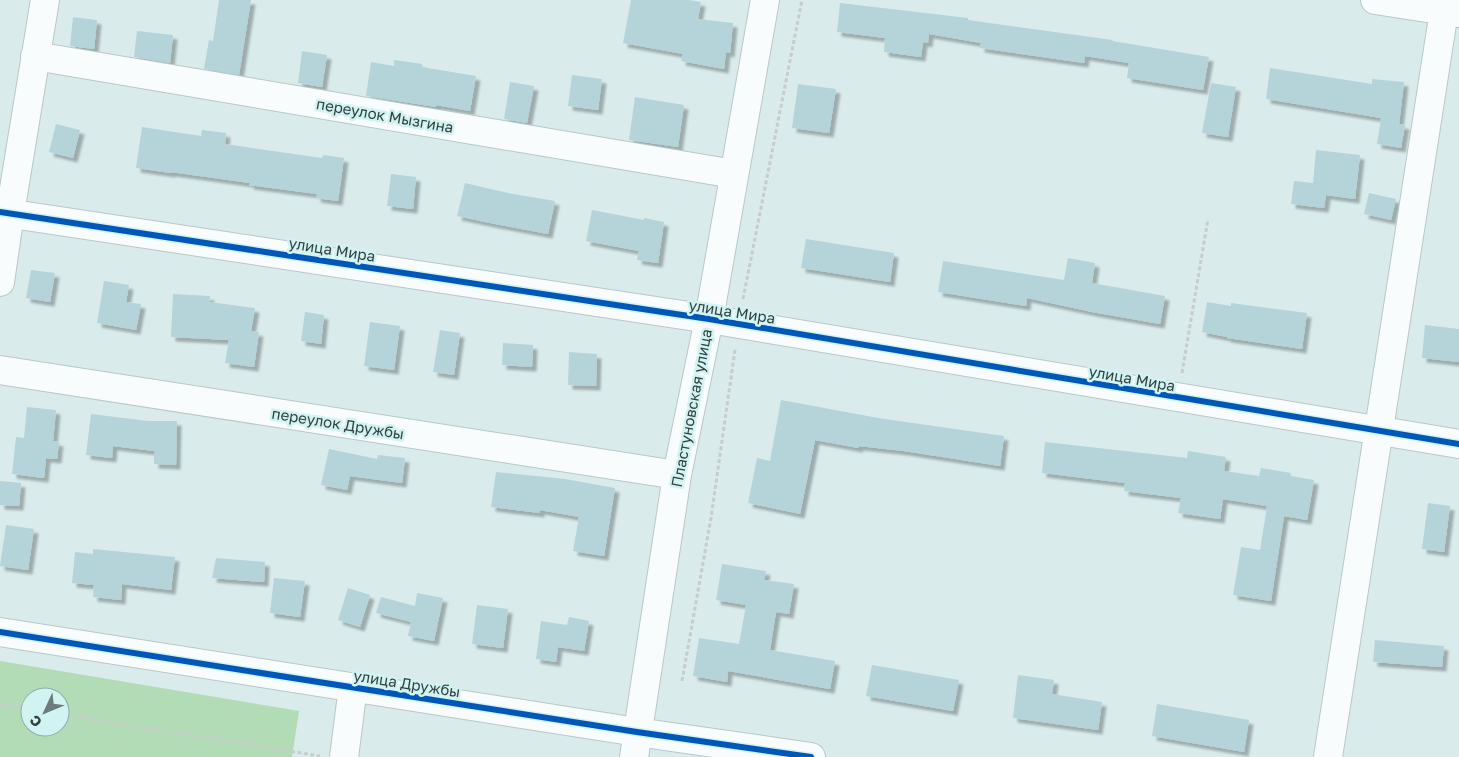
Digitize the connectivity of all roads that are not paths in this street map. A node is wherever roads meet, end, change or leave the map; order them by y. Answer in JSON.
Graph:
{"nodes":[{"id":1,"x":45,"y":0,"type":"edge"},
{"id":2,"x":765,"y":0,"type":"edge"},
{"id":3,"x":1375,"y":0,"type":"edge"},
{"id":4,"x":1452,"y":12,"type":"edge"},
{"id":5,"x":35,"y":56,"type":"junction"},
{"id":6,"x":734,"y":174,"type":"junction"},
{"id":7,"x":5,"y":212,"type":"edge"},
{"id":8,"x":0,"y":282,"type":"edge"},
{"id":9,"x":709,"y":320,"type":"junction"},
{"id":10,"x":0,"y":370,"type":"edge"},
{"id":11,"x":1378,"y":432,"type":"junction"},
{"id":12,"x":1459,"y":444,"type":"edge"},
{"id":13,"x":677,"y":475,"type":"junction"},
{"id":14,"x":0,"y":632,"type":"edge"},
{"id":15,"x":353,"y":687,"type":"junction"},
{"id":16,"x":635,"y":744,"type":"edge"},
{"id":17,"x":344,"y":757,"type":"edge"},
{"id":18,"x":810,"y":757,"type":"edge"},
{"id":19,"x":1328,"y":757,"type":"edge"}],
"edges":[{"from":1,"to":5,"type":"street"},
{"from":2,"to":6,"type":"street","name":"Пластуновская улица"},
{"from":3,"to":4,"type":"street"},
{"from":4,"to":11,"type":"street"},
{"from":5,"to":6,"type":"street","name":"переулок Мызгина"},
{"from":5,"to":7,"type":"street"},
{"from":6,"to":9,"type":"street","name":"Пластуновская улица"},
{"from":7,"to":8,"type":"street"},
{"from":7,"to":9,"type":"street","name":"улица Мира"},
{"from":9,"to":11,"type":"street","name":"улица Мира"},
{"from":9,"to":13,"type":"street","name":"Пластуновская улица"},
{"from":10,"to":13,"type":"street","name":"переулок Дружбы"},
{"from":11,"to":12,"type":"street","name":"улица Мира"},
{"from":11,"to":19,"type":"street"},
{"from":13,"to":16,"type":"street","name":"Пластуновская улица"},
{"from":14,"to":15,"type":"street","name":"улица Дружбы"},
{"from":15,"to":16,"type":"street","name":"улица Дружбы"},
{"from":15,"to":17,"type":"street"},
{"from":16,"to":18,"type":"street","name":"улица Дружбы"}]}
